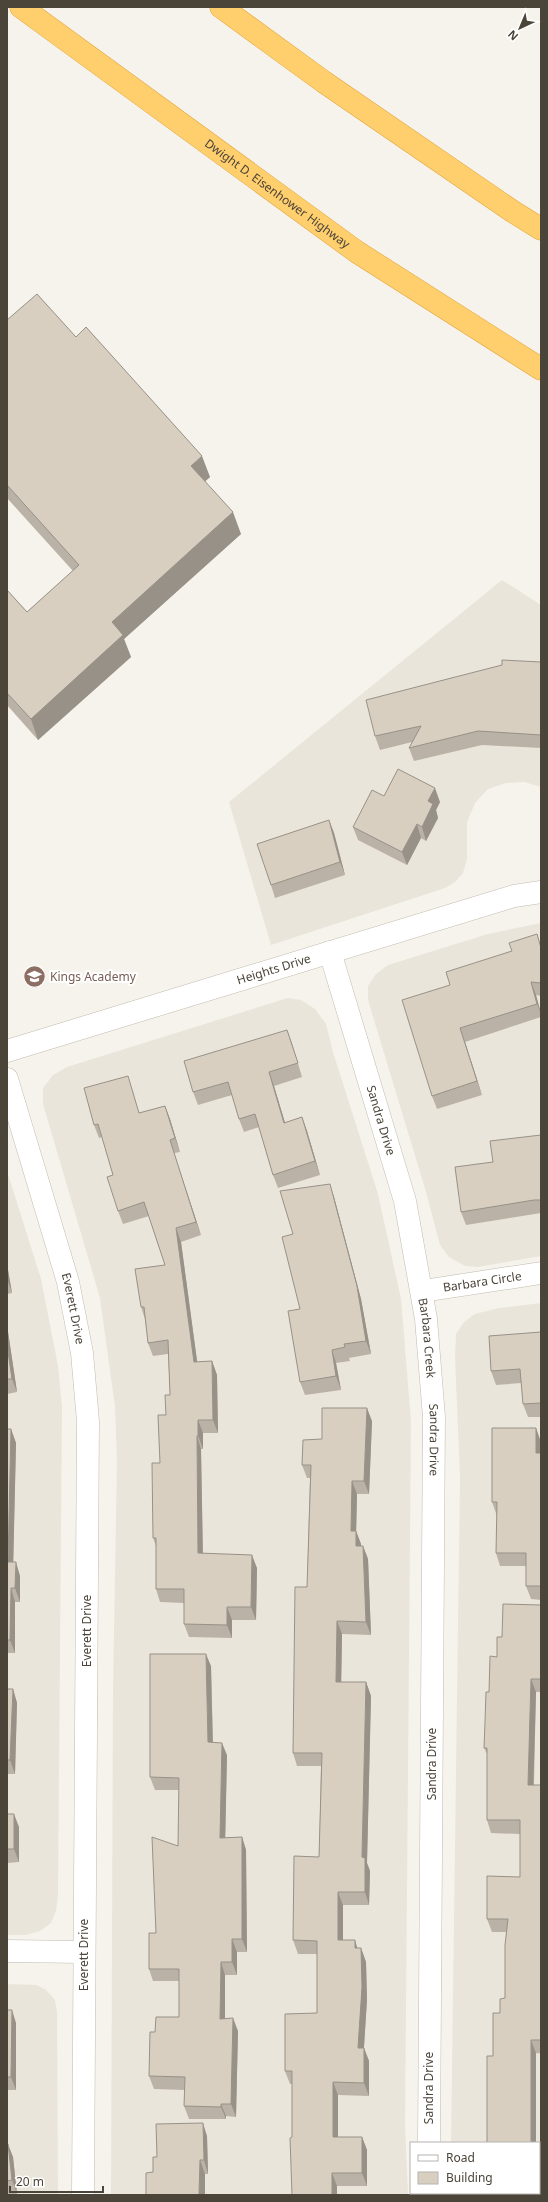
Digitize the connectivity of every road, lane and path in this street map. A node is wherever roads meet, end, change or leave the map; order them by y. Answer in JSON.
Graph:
{"nodes":[{"id":1,"x":21,"y":7,"type":"edge"},
{"id":2,"x":221,"y":7,"type":"edge"},
{"id":3,"x":512,"y":211,"type":"junction"},
{"id":4,"x":541,"y":224,"type":"edge"},
{"id":5,"x":541,"y":229,"type":"edge"},
{"id":6,"x":541,"y":369,"type":"edge"},
{"id":7,"x":541,"y":892,"type":"edge"},
{"id":8,"x":330,"y":952,"type":"junction"},
{"id":9,"x":7,"y":1051,"type":"edge"},
{"id":10,"x":7,"y":1078,"type":"edge"},
{"id":11,"x":541,"y":1273,"type":"edge"},
{"id":12,"x":422,"y":1291,"type":"junction"},
{"id":13,"x":432,"y":1385,"type":"joint"},
{"id":14,"x":7,"y":1951,"type":"edge"},
{"id":15,"x":84,"y":1952,"type":"junction"},
{"id":16,"x":429,"y":2142,"type":"edge"},
{"id":17,"x":83,"y":2195,"type":"edge"}],
"edges":[{"from":1,"to":6,"type":"highway","name":"Dwight D. Eisenhower Highway"},
{"from":2,"to":3,"type":"highway"},
{"from":3,"to":4,"type":"highway"},
{"from":3,"to":5,"type":"highway"},
{"from":7,"to":8,"type":"street","name":"Heights Drive"},
{"from":8,"to":9,"type":"street","name":"Heights Drive"},
{"from":8,"to":12,"type":"street","name":"Sandra Drive"},
{"from":10,"to":15,"type":"street","name":"Everett Drive"},
{"from":11,"to":12,"type":"street","name":"Barbara Circle"},
{"from":12,"to":13,"type":"street","name":"Barbara Creek"},
{"from":13,"to":16,"type":"street","name":"Sandra Drive"},
{"from":14,"to":15,"type":"street"},
{"from":15,"to":17,"type":"street","name":"Everett Drive"}]}
